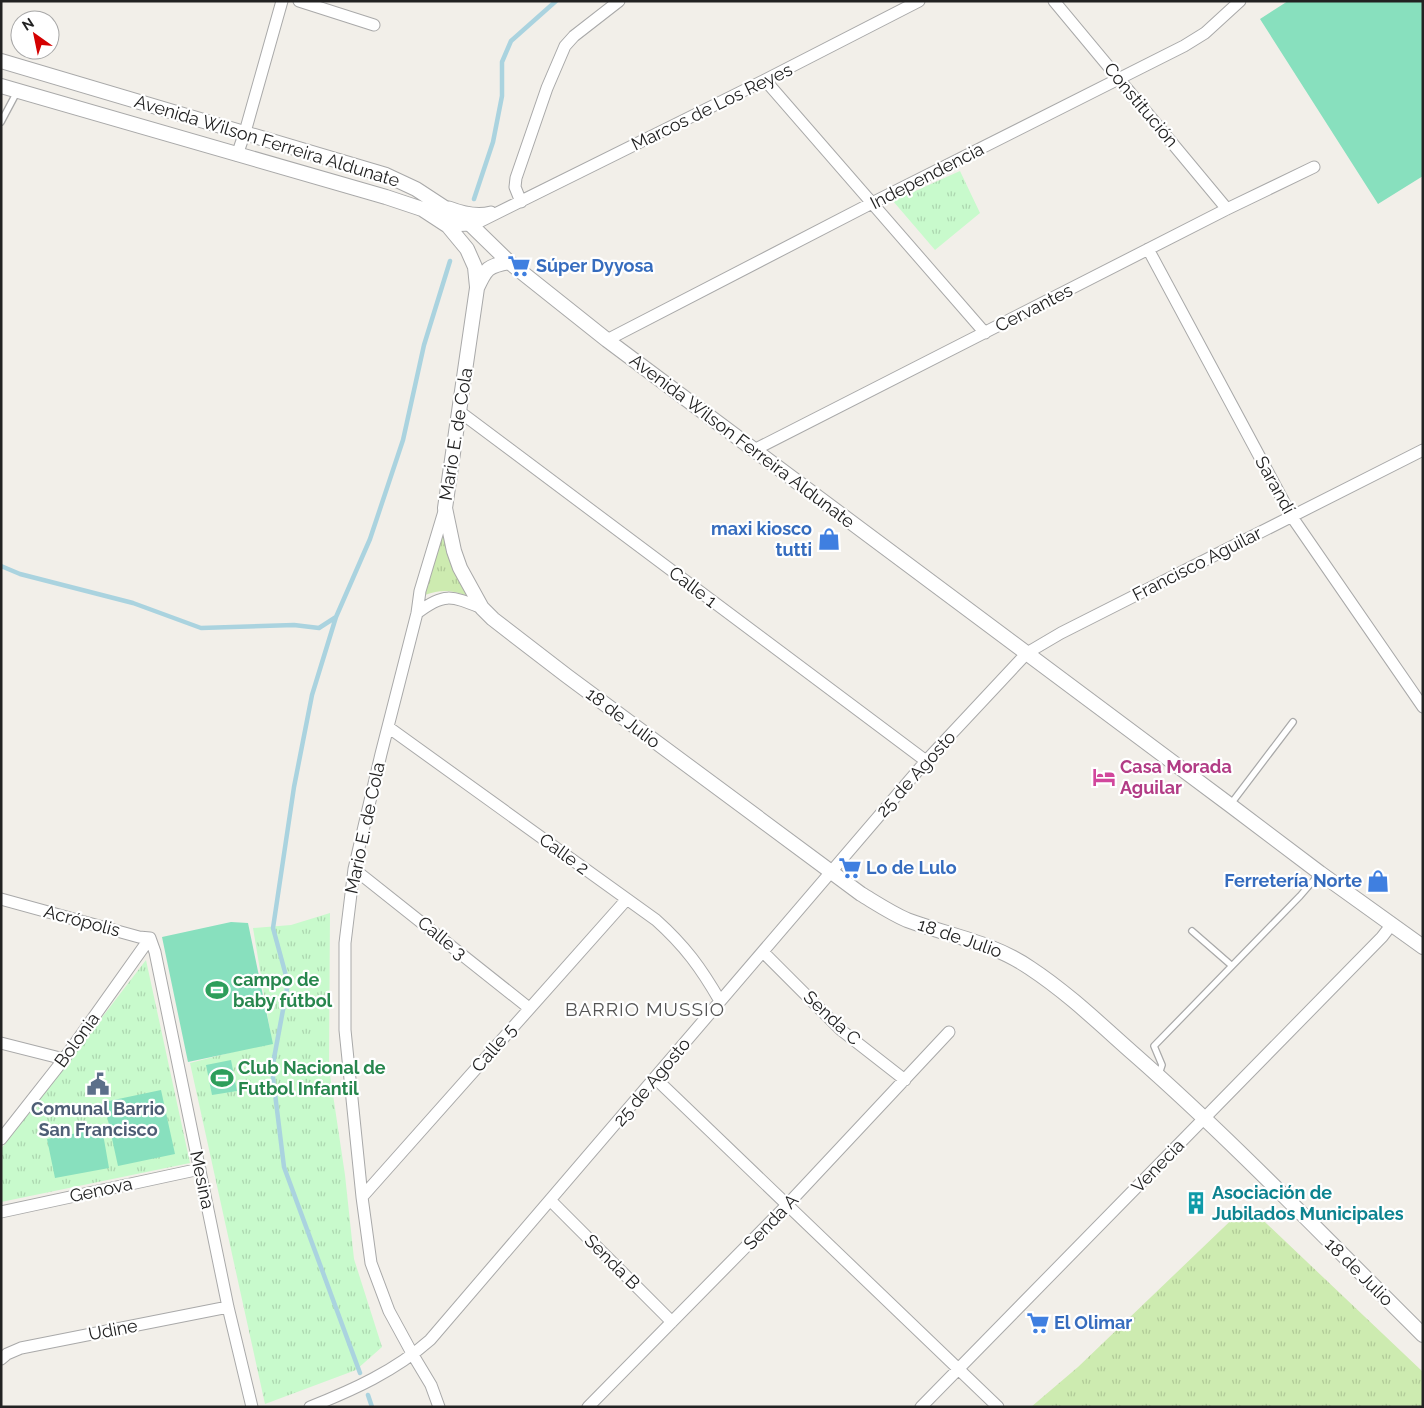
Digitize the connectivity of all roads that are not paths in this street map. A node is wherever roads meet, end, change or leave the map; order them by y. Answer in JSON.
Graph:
{"nodes":[{"id":1,"x":282,"y":1,"type":"edge"},
{"id":2,"x":299,"y":1,"type":"edge"},
{"id":3,"x":619,"y":1,"type":"edge"},
{"id":4,"x":919,"y":1,"type":"edge"},
{"id":5,"x":1054,"y":1,"type":"edge"},
{"id":6,"x":1240,"y":1,"type":"edge"},
{"id":7,"x":374,"y":25,"type":"dead end"},
{"id":8,"x":1,"y":61,"type":"edge"},
{"id":9,"x":1120,"y":78,"type":"junction"},
{"id":10,"x":765,"y":80,"type":"junction"},
{"id":11,"x":1,"y":86,"type":"edge"},
{"id":12,"x":18,"y":90,"type":"junction"},
{"id":13,"x":1,"y":122,"type":"edge"},
{"id":14,"x":245,"y":132,"type":"junction"},
{"id":15,"x":237,"y":155,"type":"junction"},
{"id":16,"x":1314,"y":166,"type":"dead end"},
{"id":17,"x":521,"y":202,"type":"junction"},
{"id":18,"x":872,"y":203,"type":"junction"},
{"id":19,"x":439,"y":204,"type":"junction"},
{"id":20,"x":1228,"y":209,"type":"junction"},
{"id":21,"x":503,"y":210,"type":"junction"},
{"id":22,"x":471,"y":225,"type":"junction"},
{"id":23,"x":448,"y":226,"type":"junction"},
{"id":24,"x":1148,"y":249,"type":"junction"},
{"id":25,"x":509,"y":262,"type":"junction"},
{"id":26,"x":477,"y":288,"type":"junction"},
{"id":27,"x":985,"y":333,"type":"junction"},
{"id":28,"x":607,"y":340,"type":"junction"},
{"id":29,"x":460,"y":412,"type":"junction"},
{"id":30,"x":754,"y":450,"type":"junction"},
{"id":31,"x":1423,"y":450,"type":"edge"},
{"id":32,"x":445,"y":508,"type":"junction"},
{"id":33,"x":1292,"y":517,"type":"junction"},
{"id":34,"x":482,"y":608,"type":"junction"},
{"id":35,"x":417,"y":613,"type":"junction"},
{"id":36,"x":1027,"y":653,"type":"junction"},
{"id":37,"x":1423,"y":707,"type":"edge"},
{"id":38,"x":1293,"y":722,"type":"dead end"},
{"id":39,"x":388,"y":727,"type":"junction"},
{"id":40,"x":926,"y":761,"type":"junction"},
{"id":41,"x":1230,"y":805,"type":"junction"},
{"id":42,"x":354,"y":868,"type":"junction"},
{"id":43,"x":832,"y":873,"type":"junction"},
{"id":44,"x":1320,"y":873,"type":"junction"},
{"id":45,"x":1,"y":899,"type":"edge"},
{"id":46,"x":627,"y":900,"type":"junction"},
{"id":47,"x":1392,"y":924,"type":"junction"},
{"id":48,"x":1192,"y":932,"type":"dead end"},
{"id":49,"x":150,"y":938,"type":"junction"},
{"id":50,"x":1423,"y":947,"type":"edge"},
{"id":51,"x":763,"y":952,"type":"junction"},
{"id":52,"x":1231,"y":965,"type":"junction"},
{"id":53,"x":720,"y":1002,"type":"junction"},
{"id":54,"x":529,"y":1008,"type":"junction"},
{"id":55,"x":949,"y":1032,"type":"dead end"},
{"id":56,"x":1,"y":1042,"type":"edge"},
{"id":57,"x":64,"y":1059,"type":"junction"},
{"id":58,"x":1159,"y":1076,"type":"junction"},
{"id":59,"x":655,"y":1078,"type":"junction"},
{"id":60,"x":905,"y":1080,"type":"junction"},
{"id":61,"x":1204,"y":1118,"type":"junction"},
{"id":62,"x":1,"y":1139,"type":"edge"},
{"id":63,"x":200,"y":1169,"type":"junction"},
{"id":64,"x":362,"y":1198,"type":"junction"},
{"id":65,"x":551,"y":1202,"type":"junction"},
{"id":66,"x":787,"y":1205,"type":"junction"},
{"id":67,"x":1,"y":1212,"type":"edge"},
{"id":68,"x":228,"y":1307,"type":"junction"},
{"id":69,"x":672,"y":1322,"type":"junction"},
{"id":70,"x":1423,"y":1335,"type":"edge"},
{"id":71,"x":412,"y":1355,"type":"junction"},
{"id":72,"x":1,"y":1359,"type":"edge"},
{"id":73,"x":958,"y":1370,"type":"junction"},
{"id":74,"x":252,"y":1407,"type":"edge"},
{"id":75,"x":310,"y":1407,"type":"edge"},
{"id":76,"x":439,"y":1407,"type":"edge"},
{"id":77,"x":588,"y":1407,"type":"edge"},
{"id":78,"x":921,"y":1407,"type":"edge"},
{"id":79,"x":998,"y":1407,"type":"edge"}],
"edges":[{"from":1,"to":14,"type":"street"},
{"from":2,"to":7,"type":"street"},
{"from":3,"to":17,"type":"street"},
{"from":4,"to":10,"type":"street","name":"Marcos de Los Reyes"},
{"from":5,"to":9,"type":"street","name":"Constitución"},
{"from":6,"to":9,"type":"street","name":"Independencia"},
{"from":8,"to":14,"type":"street","name":"Avenida Wilson Ferreira Aldunate"},
{"from":9,"to":18,"type":"street","name":"Independencia"},
{"from":9,"to":20,"type":"street","name":"Constitución"},
{"from":10,"to":17,"type":"street","name":"Marcos de Los Reyes"},
{"from":10,"to":18,"type":"street"},
{"from":11,"to":12,"type":"street","name":"Avenida Wilson Ferreira Aldunate"},
{"from":12,"to":13,"type":"lane"},
{"from":12,"to":15,"type":"street","name":"Avenida Wilson Ferreira Aldunate"},
{"from":14,"to":15,"type":"street"},
{"from":14,"to":19,"type":"street","name":"Avenida Wilson Ferreira Aldunate"},
{"from":15,"to":23,"type":"street","name":"Avenida Wilson Ferreira Aldunate"},
{"from":16,"to":20,"type":"street","name":"Cervantes"},
{"from":17,"to":21,"type":"street","name":"Marcos de Los Reyes"},
{"from":18,"to":27,"type":"street"},
{"from":18,"to":28,"type":"street","name":"Independencia"},
{"from":19,"to":21,"type":"street","name":"Marcos de Los Reyes"},
{"from":19,"to":22,"type":"street","name":"Avenida Wilson Ferreira Aldunate"},
{"from":20,"to":24,"type":"street","name":"Cervantes"},
{"from":21,"to":22,"type":"street","name":"Marcos de Los Reyes"},
{"from":22,"to":23,"type":"street","name":"Marcos de Los Reyes"},
{"from":22,"to":25,"type":"street","name":"Avenida Wilson Ferreira Aldunate"},
{"from":23,"to":26,"type":"street","name":"Avenida Wilson Ferreira Aldunate"},
{"from":24,"to":27,"type":"street","name":"Cervantes"},
{"from":24,"to":33,"type":"street","name":"Sarandí"},
{"from":25,"to":26,"type":"street","name":"Mario E. de Cola"},
{"from":25,"to":28,"type":"street","name":"Avenida Wilson Ferreira Aldunate"},
{"from":26,"to":29,"type":"street","name":"Mario E. de Cola"},
{"from":27,"to":30,"type":"street","name":"Cervantes"},
{"from":28,"to":30,"type":"street","name":"Avenida Wilson Ferreira Aldunate"},
{"from":29,"to":32,"type":"street","name":"Mario E. de Cola"},
{"from":29,"to":40,"type":"street","name":"Calle 1"},
{"from":30,"to":36,"type":"street","name":"Avenida Wilson Ferreira Aldunate"},
{"from":31,"to":33,"type":"street","name":"Francisco Aguilar"},
{"from":32,"to":34,"type":"street","name":"18 de Julio"},
{"from":32,"to":35,"type":"street","name":"Mario E. de Cola"},
{"from":33,"to":36,"type":"street","name":"Francisco Aguilar"},
{"from":33,"to":37,"type":"street","name":"Sarandí"},
{"from":34,"to":35,"type":"street","name":"18 de Julio"},
{"from":34,"to":43,"type":"street","name":"18 de Julio"},
{"from":35,"to":39,"type":"street","name":"Mario E. de Cola"},
{"from":36,"to":40,"type":"street","name":"25 de Agosto"},
{"from":36,"to":41,"type":"street","name":"Avenida Wilson Ferreira Aldunate"},
{"from":38,"to":41,"type":"lane"},
{"from":39,"to":42,"type":"street","name":"Mario E. de Cola"},
{"from":39,"to":46,"type":"street","name":"Calle 2"},
{"from":40,"to":43,"type":"street","name":"25 de Agosto"},
{"from":41,"to":44,"type":"street","name":"Avenida Wilson Ferreira Aldunate"},
{"from":42,"to":54,"type":"street","name":"Calle 3"},
{"from":42,"to":64,"type":"street","name":"Mario E. de Cola"},
{"from":43,"to":51,"type":"street","name":"25 de Agosto"},
{"from":43,"to":58,"type":"street","name":"18 de Julio"},
{"from":44,"to":47,"type":"street","name":"Avenida Wilson Ferreira Aldunate"},
{"from":44,"to":52,"type":"lane"},
{"from":45,"to":49,"type":"street","name":"Acrópolis"},
{"from":46,"to":53,"type":"street","name":"Calle 2"},
{"from":46,"to":54,"type":"street","name":"Calle 5"},
{"from":47,"to":50,"type":"street","name":"Avenida Wilson Ferreira Aldunate"},
{"from":47,"to":61,"type":"street","name":"Venecia"},
{"from":48,"to":52,"type":"lane"},
{"from":49,"to":57,"type":"street","name":"Bolonia"},
{"from":49,"to":63,"type":"street","name":"Mesina"},
{"from":51,"to":53,"type":"street","name":"25 de Agosto"},
{"from":51,"to":60,"type":"street","name":"Senda C"},
{"from":52,"to":58,"type":"lane"},
{"from":53,"to":59,"type":"street","name":"25 de Agosto"},
{"from":54,"to":64,"type":"street","name":"Calle 5"},
{"from":55,"to":60,"type":"street","name":"Senda A"},
{"from":56,"to":57,"type":"street"},
{"from":57,"to":62,"type":"street","name":"Bolonia"},
{"from":58,"to":61,"type":"street","name":"18 de Julio"},
{"from":59,"to":65,"type":"street","name":"25 de Agosto"},
{"from":59,"to":66,"type":"street"},
{"from":60,"to":66,"type":"street","name":"Senda A"},
{"from":61,"to":70,"type":"street","name":"18 de Julio"},
{"from":61,"to":73,"type":"street","name":"Venecia"},
{"from":63,"to":67,"type":"street","name":"Genova"},
{"from":63,"to":68,"type":"street","name":"Mesina"},
{"from":64,"to":71,"type":"street","name":"Mario E. de Cola"},
{"from":65,"to":69,"type":"street","name":"Senda B"},
{"from":65,"to":71,"type":"street","name":"25 de Agosto"},
{"from":66,"to":69,"type":"street","name":"Senda A"},
{"from":66,"to":73,"type":"street"},
{"from":68,"to":72,"type":"street","name":"Udine"},
{"from":68,"to":74,"type":"street","name":"Mesina"},
{"from":69,"to":77,"type":"street","name":"Senda A"},
{"from":71,"to":75,"type":"street","name":"25 de Agosto"},
{"from":71,"to":76,"type":"street","name":"Mario E. de Cola"},
{"from":73,"to":78,"type":"street","name":"Venecia"},
{"from":73,"to":79,"type":"street"}]}
